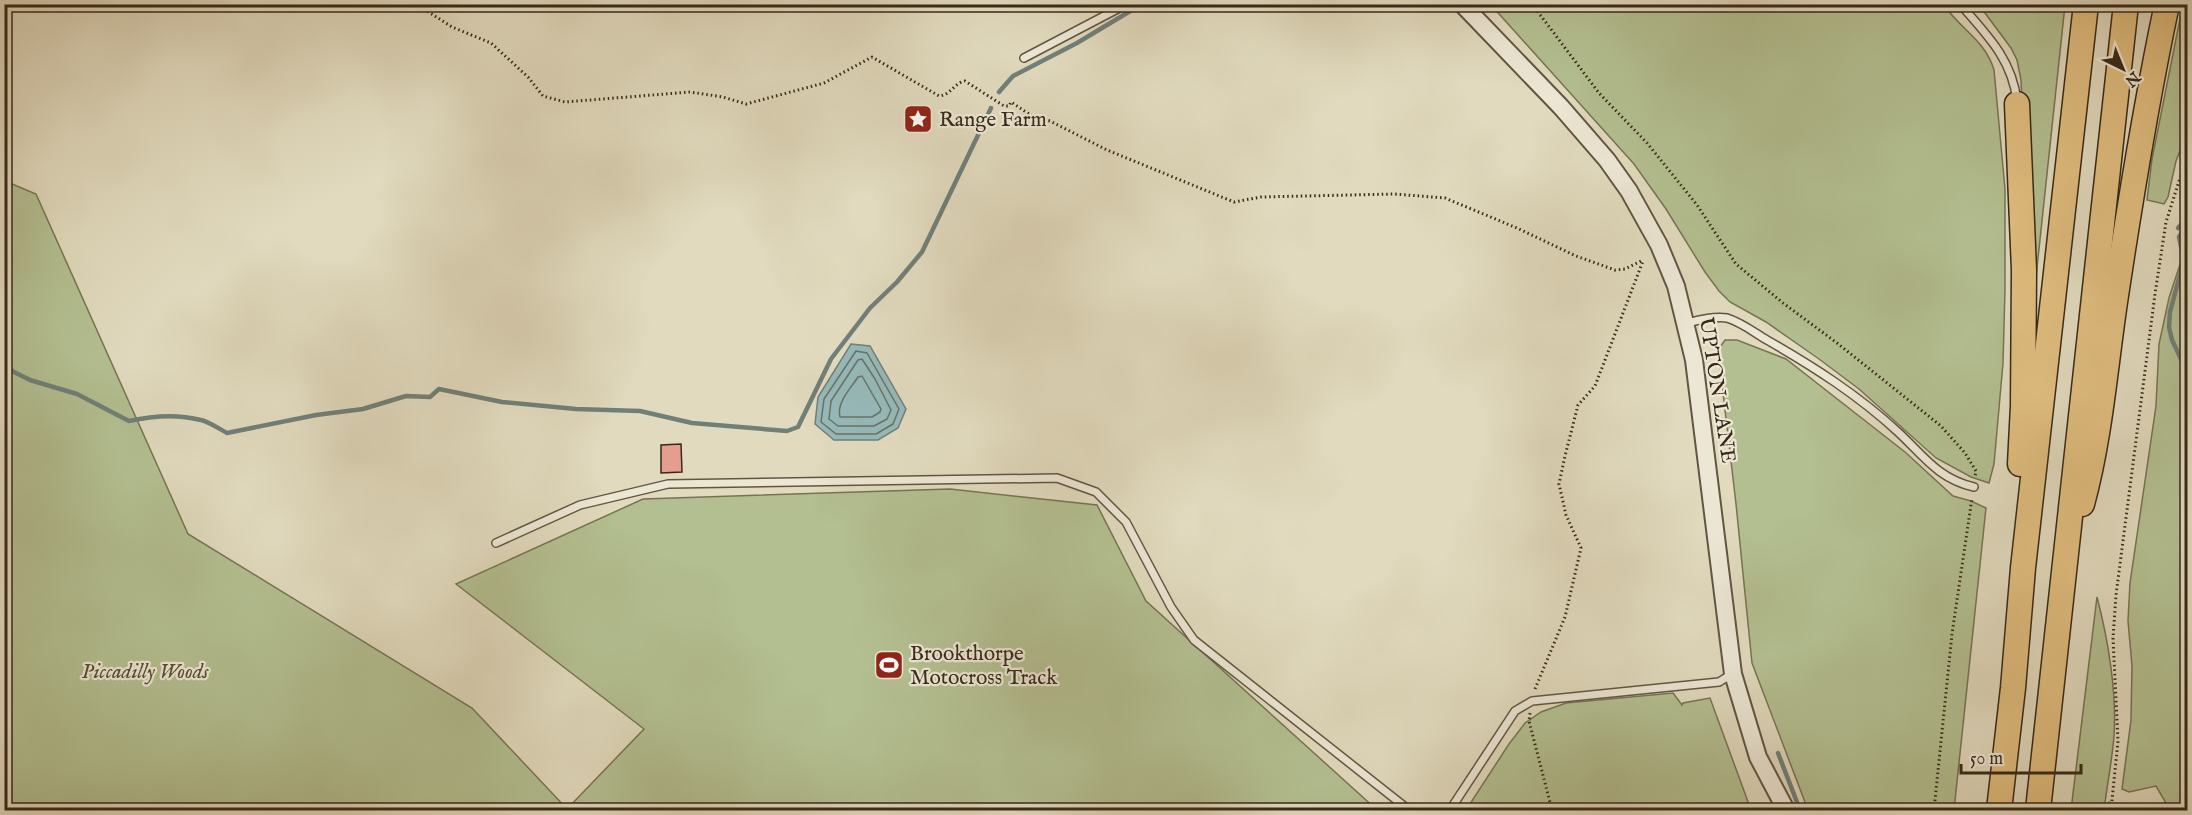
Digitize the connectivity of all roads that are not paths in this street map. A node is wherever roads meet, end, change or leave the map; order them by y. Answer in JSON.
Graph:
{"nodes":[{"id":1,"x":1127,"y":4,"type":"edge"},
{"id":2,"x":1462,"y":4,"type":"edge"},
{"id":3,"x":2086,"y":4,"type":"edge"},
{"id":4,"x":2126,"y":4,"type":"edge"},
{"id":5,"x":2167,"y":4,"type":"edge"},
{"id":6,"x":1960,"y":5,"type":"edge"},
{"id":7,"x":1024,"y":58,"type":"dead end"},
{"id":8,"x":2017,"y":104,"type":"joint"},
{"id":9,"x":1686,"y":323,"type":"junction"},
{"id":10,"x":1974,"y":487,"type":"dead end"},
{"id":11,"x":496,"y":543,"type":"dead end"},
{"id":12,"x":2023,"y":568,"type":"junction"},
{"id":13,"x":2062,"y":572,"type":"junction"},
{"id":14,"x":1733,"y":674,"type":"junction"},
{"id":15,"x":1409,"y":810,"type":"edge"},
{"id":16,"x":1450,"y":810,"type":"edge"},
{"id":17,"x":1786,"y":810,"type":"edge"},
{"id":18,"x":1999,"y":810,"type":"edge"},
{"id":19,"x":2038,"y":810,"type":"edge"}],
"edges":[{"from":1,"to":7,"type":"lane"},
{"from":2,"to":9,"type":"street","name":"UPTON LANE"},
{"from":3,"to":12,"type":"highway"},
{"from":4,"to":13,"type":"highway"},
{"from":5,"to":13,"type":"highway"},
{"from":6,"to":8,"type":"lane"},
{"from":8,"to":12,"type":"highway"},
{"from":9,"to":10,"type":"lane"},
{"from":9,"to":14,"type":"street","name":"UPTON LANE"},
{"from":11,"to":15,"type":"lane"},
{"from":12,"to":18,"type":"highway"},
{"from":13,"to":19,"type":"highway"},
{"from":14,"to":16,"type":"lane"},
{"from":14,"to":17,"type":"street","name":"UPTON LANE"}]}
